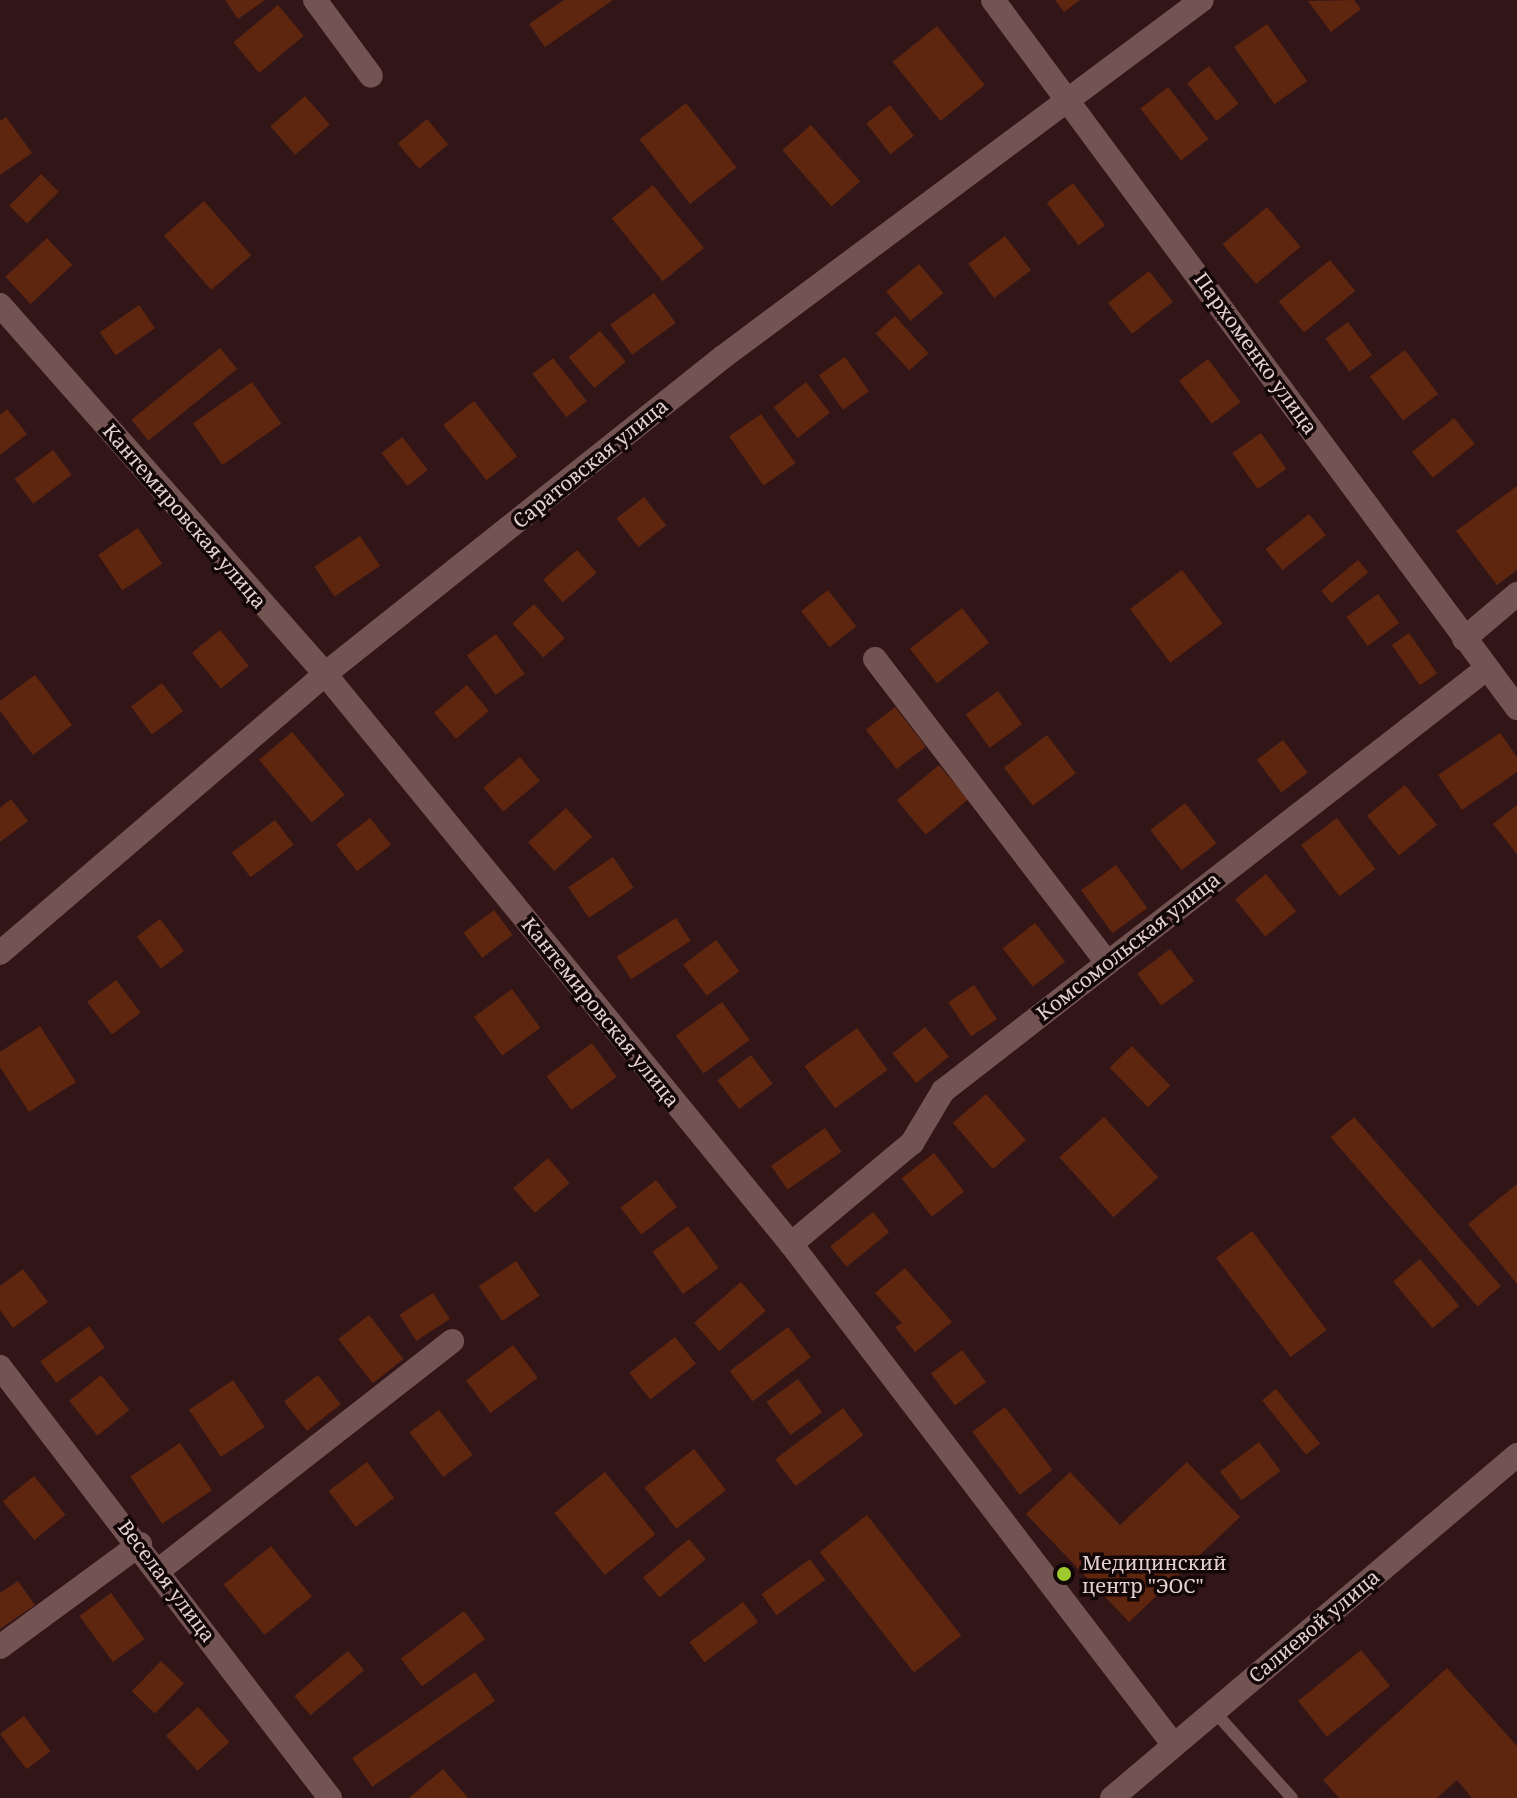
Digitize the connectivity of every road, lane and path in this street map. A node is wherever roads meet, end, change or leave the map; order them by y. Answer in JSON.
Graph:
{"nodes":[{"id":1,"x":315,"y":0,"type":"edge"},
{"id":2,"x":993,"y":0,"type":"edge"},
{"id":3,"x":1202,"y":0,"type":"edge"},
{"id":4,"x":371,"y":76,"type":"dead end"},
{"id":5,"x":1071,"y":99,"type":"junction"},
{"id":6,"x":2,"y":310,"type":"edge"},
{"id":7,"x":1517,"y":594,"type":"edge"},
{"id":8,"x":1464,"y":639,"type":"junction"},
{"id":9,"x":875,"y":659,"type":"dead end"},
{"id":10,"x":1486,"y":669,"type":"junction"},
{"id":11,"x":325,"y":674,"type":"junction"},
{"id":12,"x":1517,"y":708,"type":"edge"},
{"id":13,"x":0,"y":953,"type":"edge"},
{"id":14,"x":1107,"y":962,"type":"junction"},
{"id":15,"x":791,"y":1244,"type":"junction"},
{"id":16,"x":452,"y":1341,"type":"dead end"},
{"id":17,"x":0,"y":1367,"type":"edge"},
{"id":18,"x":1517,"y":1455,"type":"edge"},
{"id":19,"x":140,"y":1544,"type":"junction"},
{"id":20,"x":159,"y":1570,"type":"junction"},
{"id":21,"x":0,"y":1647,"type":"edge"},
{"id":22,"x":1213,"y":1710,"type":"junction"},
{"id":23,"x":1173,"y":1744,"type":"junction"},
{"id":24,"x":330,"y":1798,"type":"edge"},
{"id":25,"x":1112,"y":1798,"type":"edge"},
{"id":26,"x":1292,"y":1798,"type":"edge"}],
"edges":[{"from":1,"to":4,"type":"street"},
{"from":2,"to":5,"type":"street","name":"Пархоменко улица"},
{"from":3,"to":5,"type":"street","name":"Саратовская улица"},
{"from":5,"to":8,"type":"street","name":"Пархоменко улица"},
{"from":5,"to":11,"type":"street","name":"Саратовская улица"},
{"from":6,"to":11,"type":"street","name":"Кантемировская улица"},
{"from":7,"to":8,"type":"street"},
{"from":8,"to":10,"type":"street","name":"Пархоменко улица"},
{"from":9,"to":14,"type":"street"},
{"from":10,"to":12,"type":"street","name":"Пархоменко улица"},
{"from":10,"to":14,"type":"street","name":"Комсомольская улица"},
{"from":11,"to":13,"type":"street","name":"Саратовская улица"},
{"from":11,"to":15,"type":"street","name":"Кантемировская улица"},
{"from":14,"to":15,"type":"street","name":"Комсомольская улица"},
{"from":15,"to":23,"type":"street","name":"Кантемировская улица"},
{"from":16,"to":20,"type":"street"},
{"from":17,"to":19,"type":"street","name":"Веселая улица"},
{"from":18,"to":22,"type":"street","name":"Салиевой улица"},
{"from":19,"to":20,"type":"street","name":"Веселая улица"},
{"from":19,"to":21,"type":"street"},
{"from":20,"to":24,"type":"street","name":"Веселая улица"},
{"from":22,"to":23,"type":"street","name":"Салиевой улица"},
{"from":22,"to":26,"type":"lane"},
{"from":23,"to":25,"type":"street","name":"Салиевой улица"}]}
